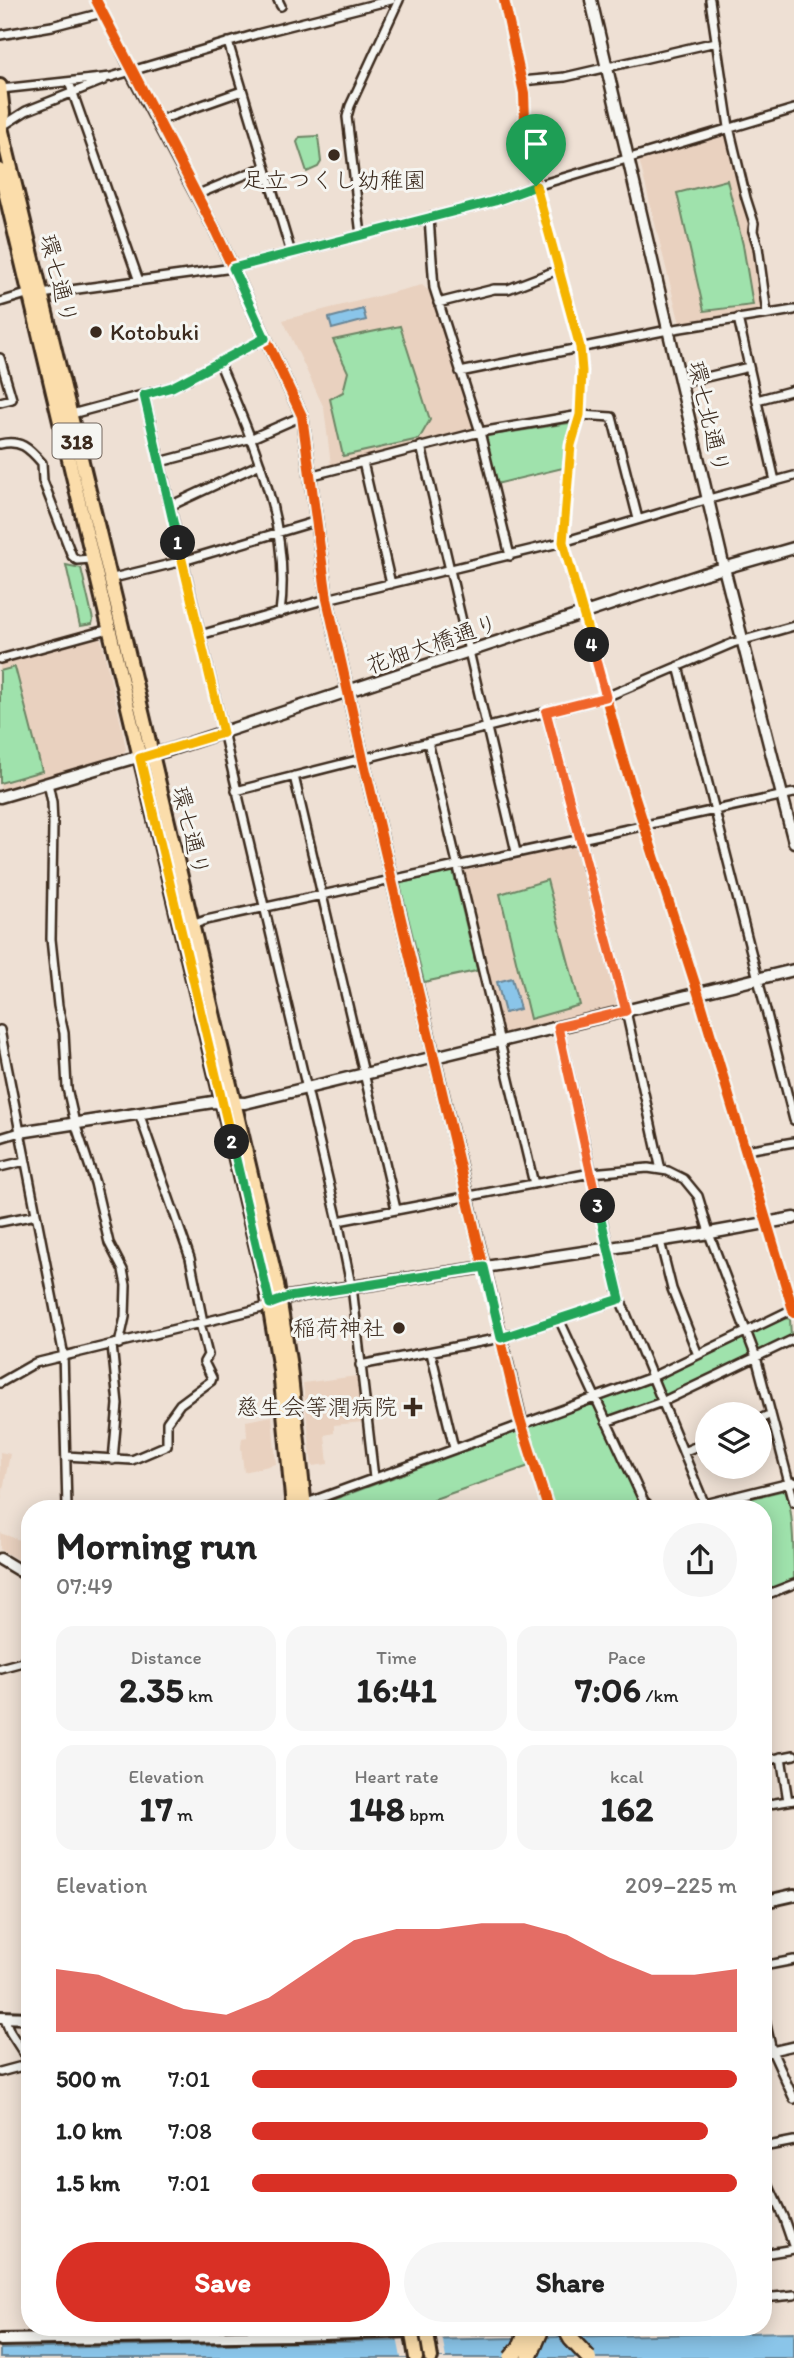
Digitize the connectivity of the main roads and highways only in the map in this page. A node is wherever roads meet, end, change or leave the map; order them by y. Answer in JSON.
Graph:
{"nodes":[{"id":1,"x":0,"y":88,"type":"edge"},
{"id":2,"x":0,"y":125,"type":"edge"},
{"id":3,"x":0,"y":170,"type":"edge"},
{"id":4,"x":36,"y":294,"type":"junction"},
{"id":5,"x":65,"y":415,"type":"junction"},
{"id":6,"x":145,"y":756,"type":"junction"},
{"id":7,"x":230,"y":1103,"type":"junction"},
{"id":8,"x":300,"y":1500,"type":"edge"},
{"id":9,"x":794,"y":1895,"type":"edge"},
{"id":10,"x":772,"y":1900,"type":"edge"},
{"id":11,"x":794,"y":1902,"type":"edge"},
{"id":12,"x":772,"y":1906,"type":"edge"},
{"id":13,"x":101,"y":2336,"type":"edge"},
{"id":14,"x":413,"y":2336,"type":"edge"},
{"id":15,"x":428,"y":2336,"type":"edge"},
{"id":16,"x":525,"y":2336,"type":"edge"},
{"id":17,"x":539,"y":2336,"type":"edge"},
{"id":18,"x":570,"y":2336,"type":"edge"},
{"id":19,"x":0,"y":2340,"type":"edge"},
{"id":20,"x":416,"y":2358,"type":"edge"},
{"id":21,"x":431,"y":2358,"type":"edge"},
{"id":22,"x":511,"y":2358,"type":"edge"},
{"id":23,"x":530,"y":2358,"type":"edge"},
{"id":24,"x":590,"y":2358,"type":"edge"}],
"edges":[{"from":1,"to":2,"type":"main road","name":"環七通り","number":"318"},
{"from":2,"to":4,"type":"main road","name":"環七通り","number":"318"},
{"from":3,"to":4,"type":"main road","name":"環七通り","number":"318"},
{"from":4,"to":5,"type":"main road","name":"環七通り","number":"318"},
{"from":5,"to":6,"type":"main road","name":"環七通り","number":"318"},
{"from":5,"to":6,"type":"main road","name":"環七通り","number":"318"},
{"from":6,"to":7,"type":"main road","name":"環七通り","number":"318"},
{"from":6,"to":7,"type":"main road","name":"環七通り","number":"318"},
{"from":7,"to":8,"type":"main road","name":"環七通り","number":"318"},
{"from":9,"to":10,"type":"main road"},
{"from":11,"to":12,"type":"main road"},
{"from":13,"to":19,"type":"main road"},
{"from":14,"to":20,"type":"main road"},
{"from":15,"to":21,"type":"main road"},
{"from":16,"to":22,"type":"highway","bridge":true},
{"from":17,"to":23,"type":"highway","bridge":true},
{"from":18,"to":24,"type":"highway","bridge":true}]}
